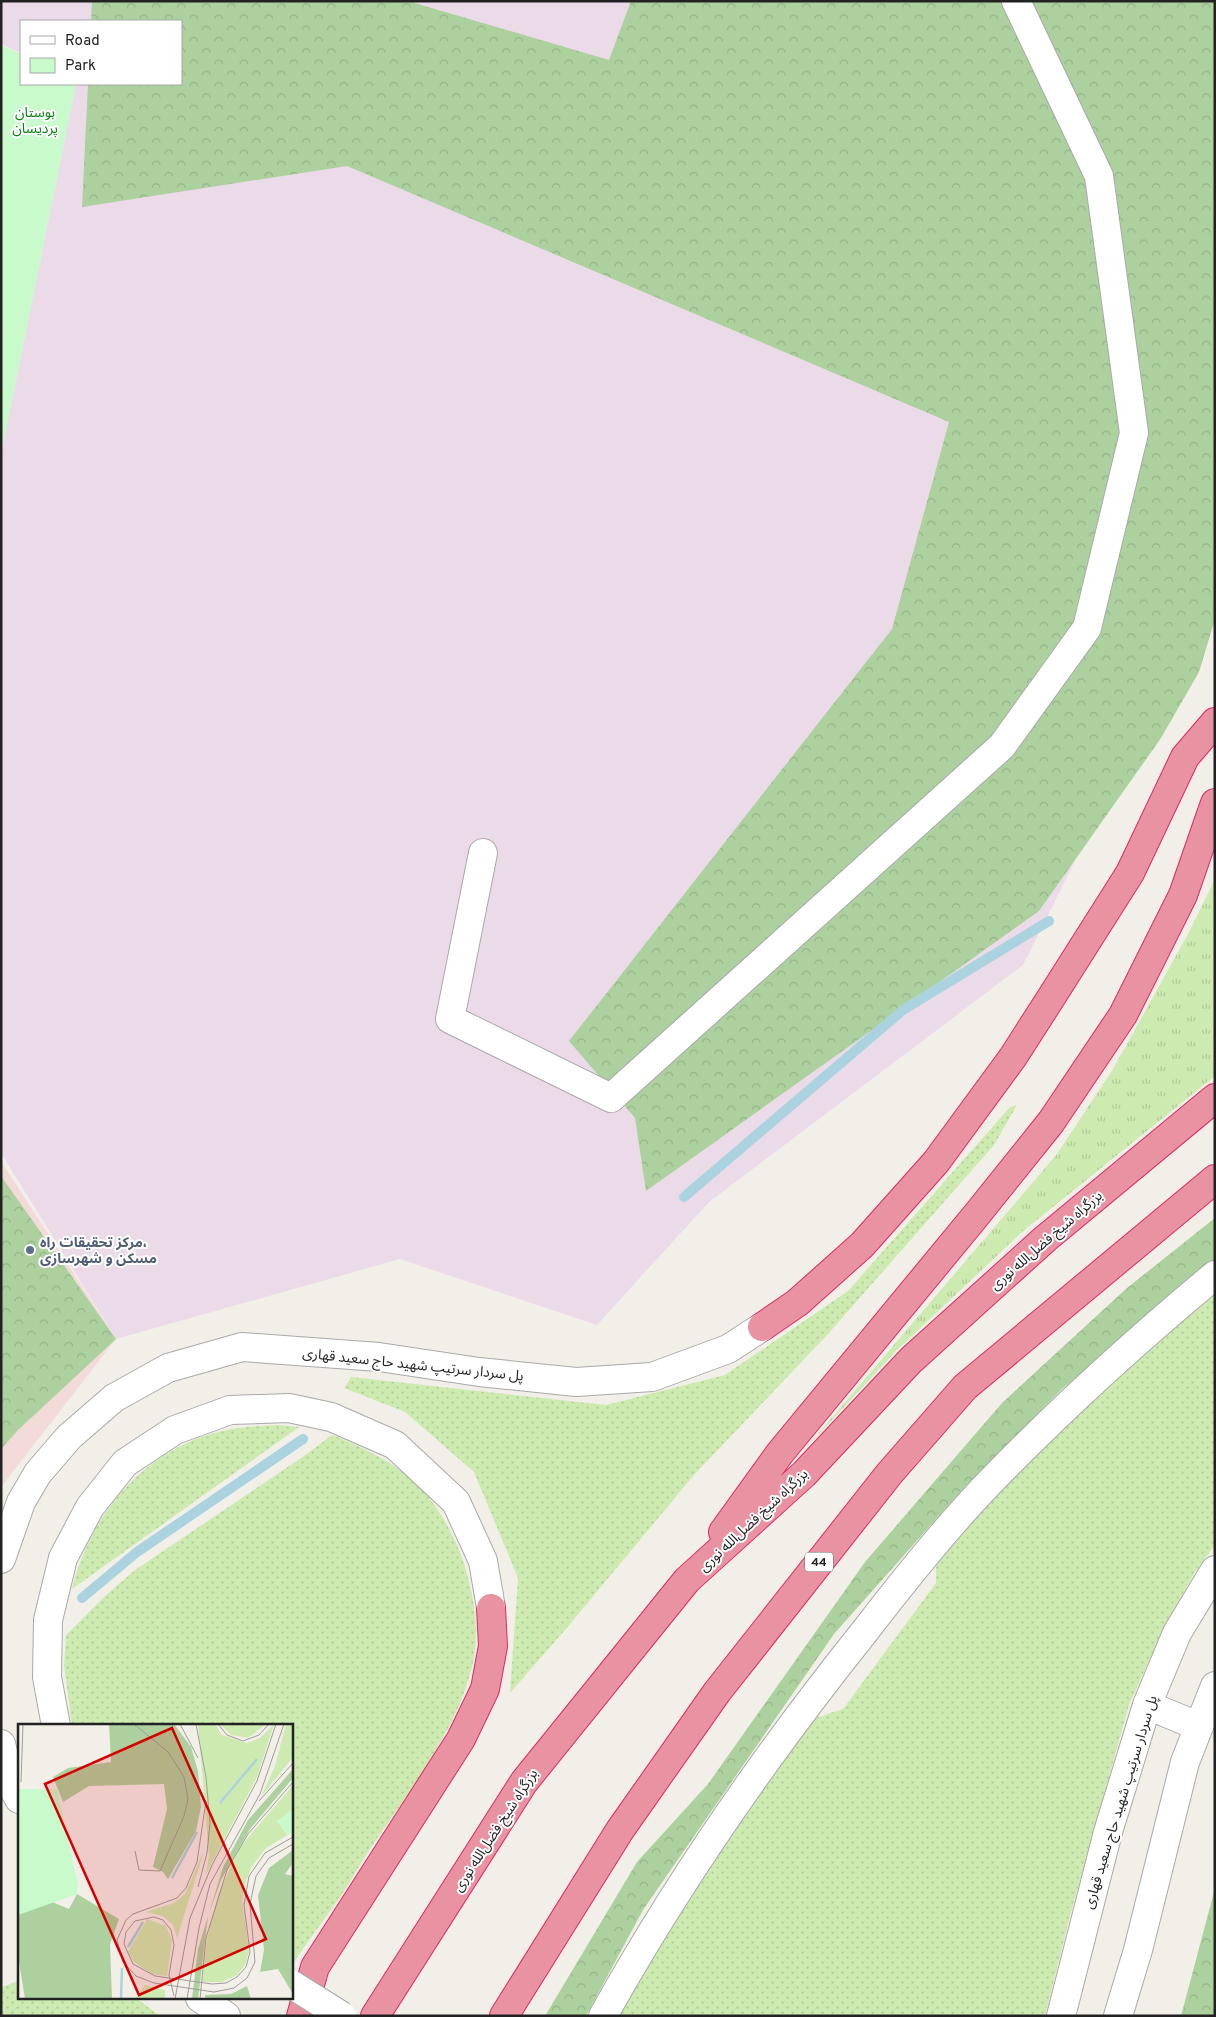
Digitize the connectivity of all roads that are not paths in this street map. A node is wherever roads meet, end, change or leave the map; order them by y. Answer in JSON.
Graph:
{"nodes":[{"id":1,"x":1016,"y":1,"type":"edge"},
{"id":2,"x":1215,"y":722,"type":"edge"},
{"id":3,"x":1215,"y":803,"type":"edge"},
{"id":4,"x":483,"y":853,"type":"dead end"},
{"id":5,"x":1215,"y":1098,"type":"edge"},
{"id":6,"x":1215,"y":1179,"type":"edge"},
{"id":7,"x":1215,"y":1275,"type":"edge"},
{"id":8,"x":762,"y":1327,"type":"joint"},
{"id":9,"x":1,"y":1559,"type":"edge"},
{"id":10,"x":1215,"y":1570,"type":"edge"},
{"id":11,"x":687,"y":1580,"type":"junction"},
{"id":12,"x":491,"y":1608,"type":"joint"},
{"id":13,"x":1215,"y":1686,"type":"edge"},
{"id":14,"x":1146,"y":1705,"type":"junction"},
{"id":15,"x":56,"y":1724,"type":"edge"},
{"id":16,"x":1198,"y":1726,"type":"junction"},
{"id":17,"x":1,"y":1744,"type":"edge"},
{"id":18,"x":18,"y":1797,"type":"edge"},
{"id":19,"x":292,"y":1985,"type":"edge"},
{"id":20,"x":203,"y":2000,"type":"edge"},
{"id":21,"x":226,"y":2016,"type":"edge"},
{"id":22,"x":301,"y":2016,"type":"edge"},
{"id":23,"x":342,"y":2016,"type":"edge"},
{"id":24,"x":375,"y":2016,"type":"edge"},
{"id":25,"x":504,"y":2016,"type":"edge"},
{"id":26,"x":603,"y":2016,"type":"edge"},
{"id":27,"x":1061,"y":2016,"type":"edge"},
{"id":28,"x":1118,"y":2016,"type":"edge"}],
"edges":[{"from":1,"to":4,"type":"street"},
{"from":2,"to":8,"type":"highway"},
{"from":3,"to":11,"type":"highway"},
{"from":5,"to":11,"type":"highway","name":"بزرگراه شیخ فضل‌الله نوری"},
{"from":6,"to":25,"type":"highway","number":"44"},
{"from":7,"to":26,"type":"street"},
{"from":8,"to":9,"type":"street","name":"پل سردار سرتیپ شهید حاج سعید قهاری"},
{"from":10,"to":14,"type":"street","name":"پل سردار سرتیپ شهید حاج سعید قهاری"},
{"from":11,"to":24,"type":"highway","name":"بزرگراه شیخ فضل‌الله نوری"},
{"from":12,"to":15,"type":"street"},
{"from":12,"to":22,"type":"highway"},
{"from":13,"to":16,"type":"street"},
{"from":14,"to":16,"type":"street"},
{"from":14,"to":27,"type":"street","name":"پل سردار سرتیپ شهید حاج سعید قهاری"},
{"from":16,"to":28,"type":"street"},
{"from":17,"to":18,"type":"street"},
{"from":19,"to":23,"type":"street","bridge":true},
{"from":20,"to":21,"type":"street"}]}
